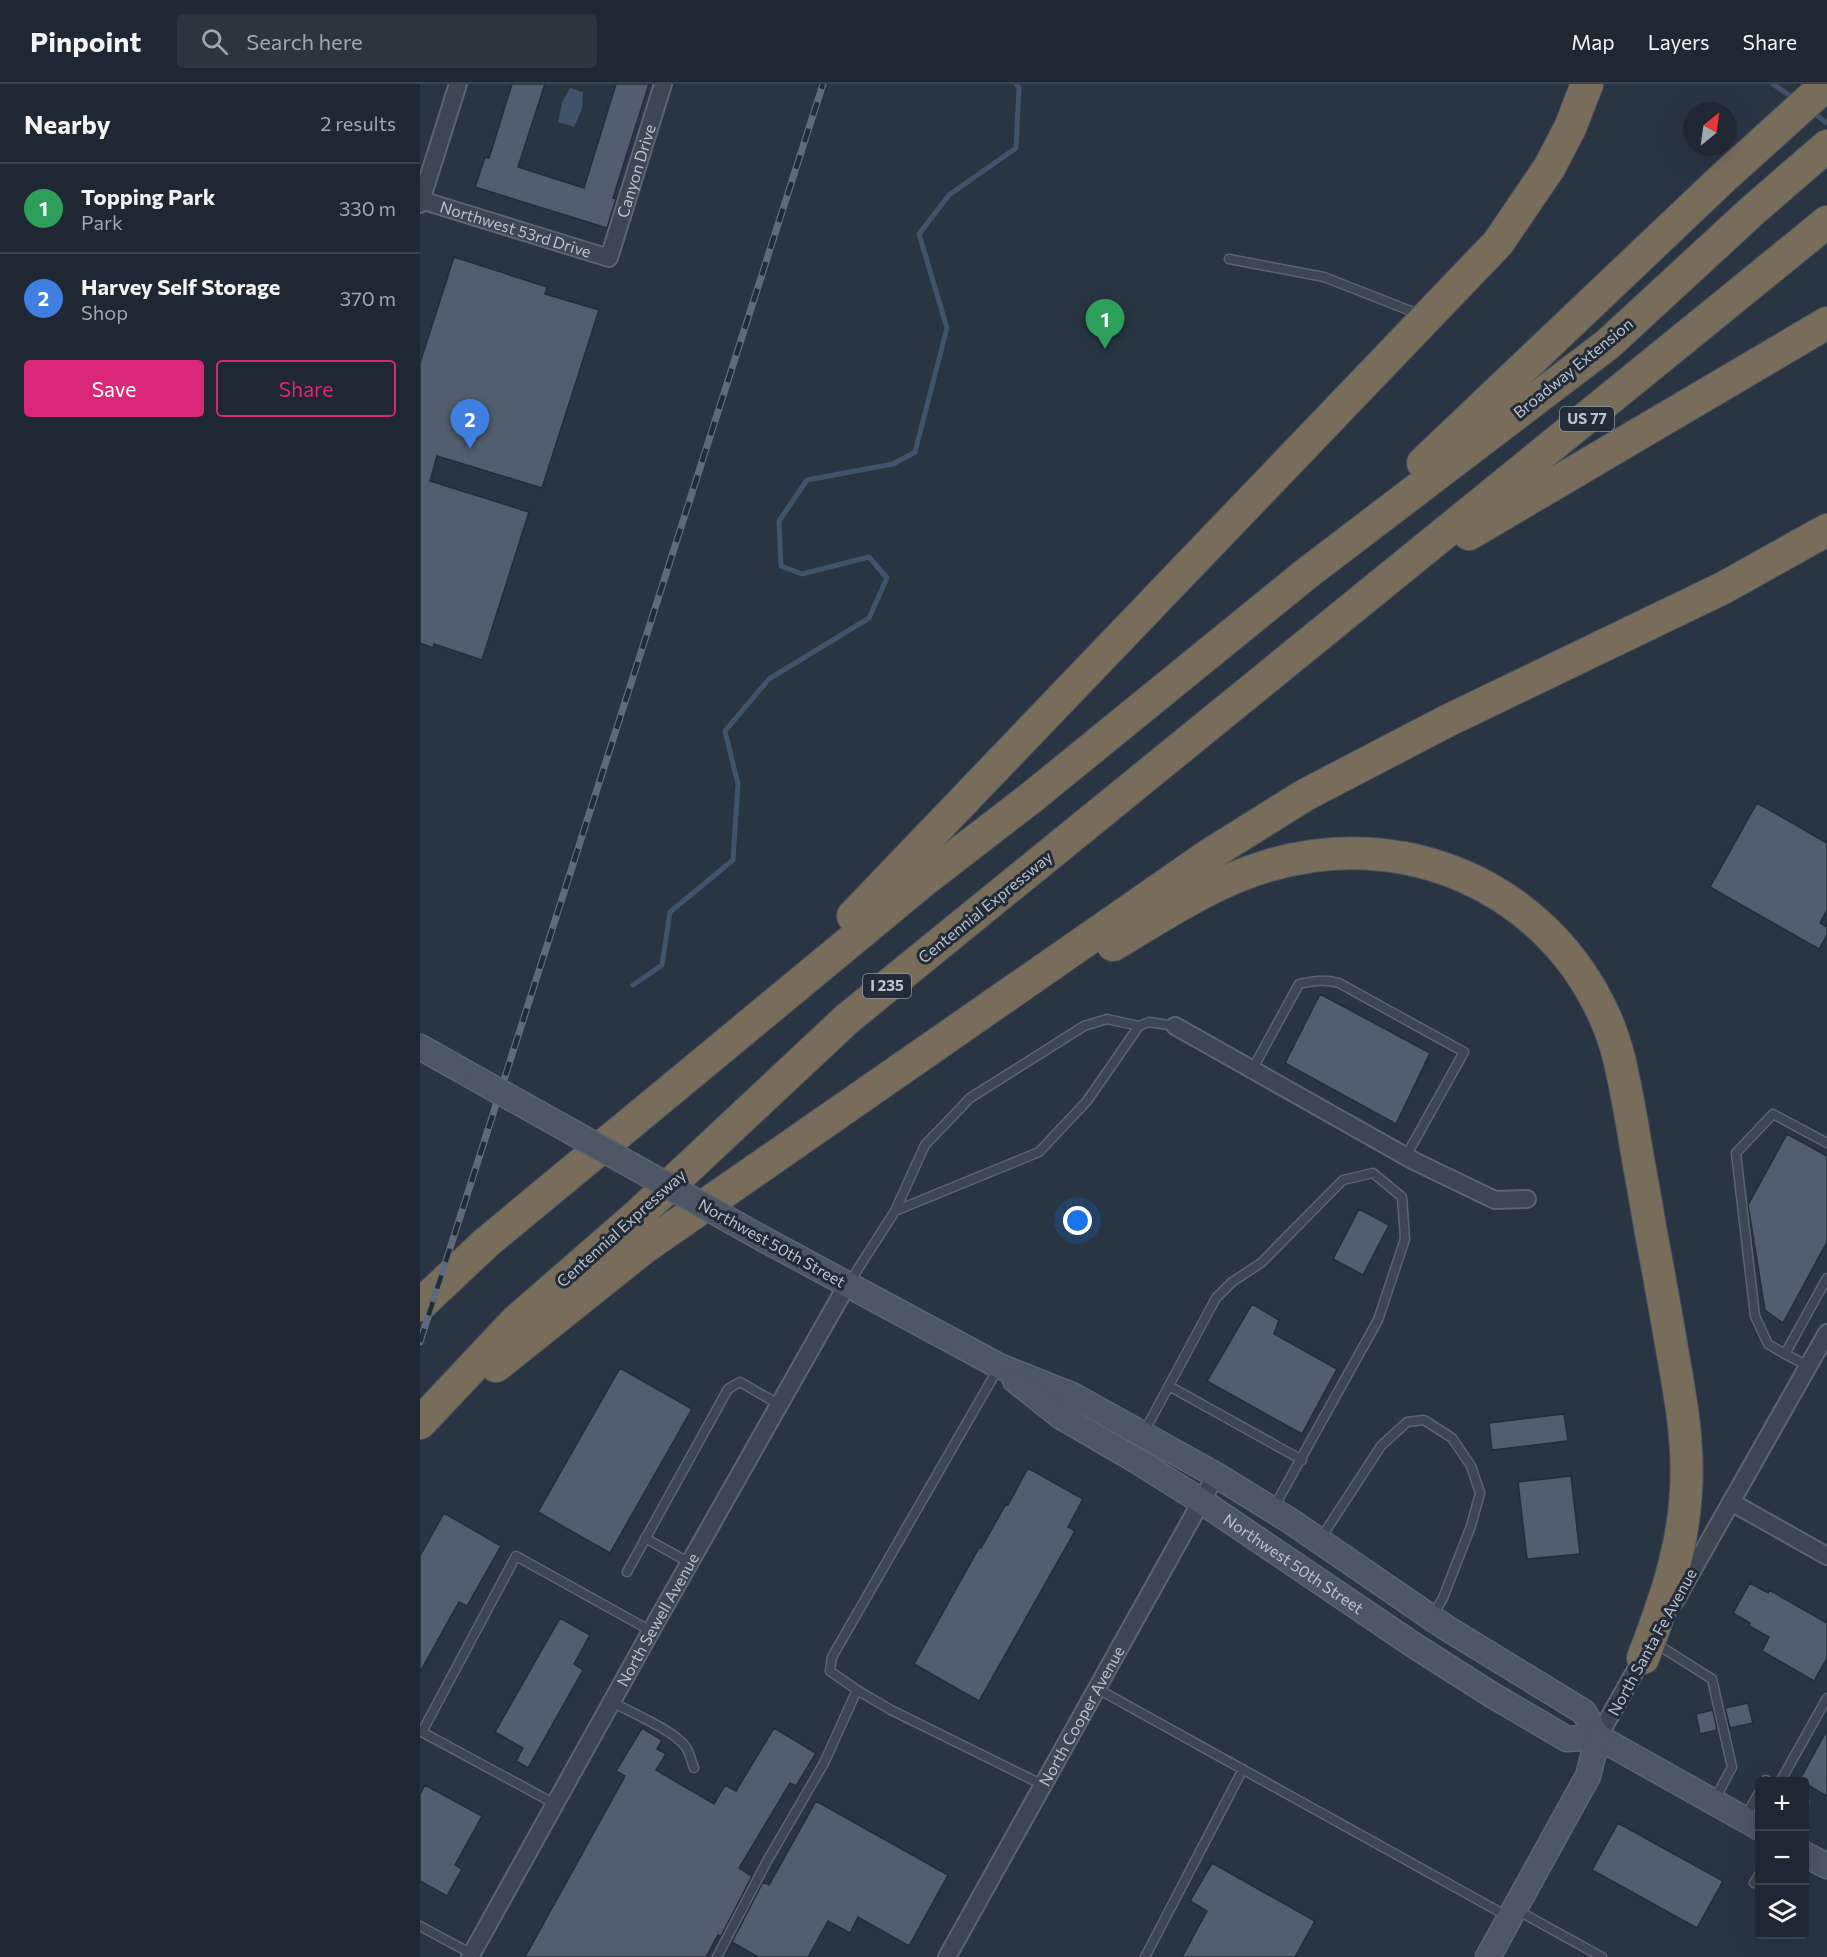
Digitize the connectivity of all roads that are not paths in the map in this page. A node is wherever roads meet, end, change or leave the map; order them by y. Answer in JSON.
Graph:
{"nodes":[{"id":1,"x":458,"y":84,"type":"edge"},
{"id":2,"x":663,"y":84,"type":"edge"},
{"id":3,"x":1587,"y":84,"type":"edge"},
{"id":4,"x":1827,"y":84,"type":"edge"},
{"id":5,"x":1827,"y":146,"type":"edge"},
{"id":6,"x":421,"y":202,"type":"edge"},
{"id":7,"x":1827,"y":222,"type":"edge"},
{"id":8,"x":609,"y":258,"type":"joint"},
{"id":9,"x":1229,"y":259,"type":"dead end"},
{"id":10,"x":1427,"y":317,"type":"junction"},
{"id":11,"x":1827,"y":323,"type":"edge"},
{"id":12,"x":1827,"y":530,"type":"edge"},
{"id":13,"x":1306,"y":574,"type":"junction"},
{"id":14,"x":1385,"y":583,"type":"junction"},
{"id":15,"x":758,"y":1016,"type":"junction"},
{"id":16,"x":1139,"y":1026,"type":"junction"},
{"id":17,"x":1175,"y":1026,"type":"joint"},
{"id":18,"x":420,"y":1047,"type":"edge"},
{"id":19,"x":1252,"y":1070,"type":"junction"},
{"id":20,"x":895,"y":1073,"type":"junction"},
{"id":21,"x":1827,"y":1143,"type":"edge"},
{"id":22,"x":1406,"y":1156,"type":"junction"},
{"id":23,"x":1527,"y":1199,"type":"dead end"},
{"id":24,"x":895,"y":1212,"type":"junction"},
{"id":25,"x":1827,"y":1278,"type":"edge"},
{"id":26,"x":847,"y":1286,"type":"junction"},
{"id":27,"x":420,"y":1305,"type":"edge"},
{"id":28,"x":1827,"y":1333,"type":"edge"},
{"id":29,"x":1785,"y":1354,"type":"junction"},
{"id":30,"x":999,"y":1366,"type":"junction"},
{"id":31,"x":1808,"y":1366,"type":"junction"},
{"id":32,"x":1169,"y":1386,"type":"junction"},
{"id":33,"x":780,"y":1405,"type":"junction"},
{"id":34,"x":420,"y":1424,"type":"edge"},
{"id":35,"x":1143,"y":1434,"type":"junction"},
{"id":36,"x":1302,"y":1460,"type":"junction"},
{"id":37,"x":1216,"y":1475,"type":"junction"},
{"id":38,"x":1201,"y":1501,"type":"junction"},
{"id":39,"x":1731,"y":1502,"type":"junction"},
{"id":40,"x":1272,"y":1510,"type":"junction"},
{"id":41,"x":645,"y":1538,"type":"junction"},
{"id":42,"x":1319,"y":1541,"type":"junction"},
{"id":43,"x":1827,"y":1556,"type":"edge"},
{"id":44,"x":690,"y":1563,"type":"junction"},
{"id":45,"x":627,"y":1572,"type":"dead end"},
{"id":46,"x":1431,"y":1618,"type":"junction"},
{"id":47,"x":651,"y":1631,"type":"junction"},
{"id":48,"x":1648,"y":1649,"type":"junction"},
{"id":49,"x":1096,"y":1688,"type":"junction"},
{"id":50,"x":857,"y":1690,"type":"junction"},
{"id":51,"x":1827,"y":1698,"type":"edge"},
{"id":52,"x":612,"y":1702,"type":"junction"},
{"id":53,"x":1598,"y":1737,"type":"junction"},
{"id":54,"x":694,"y":1768,"type":"dead end"},
{"id":55,"x":1243,"y":1769,"type":"junction"},
{"id":56,"x":1783,"y":1777,"type":"edge"},
{"id":57,"x":1043,"y":1785,"type":"junction"},
{"id":58,"x":1713,"y":1802,"type":"junction"},
{"id":59,"x":555,"y":1804,"type":"junction"},
{"id":60,"x":1755,"y":1809,"type":"edge"},
{"id":61,"x":1751,"y":1824,"type":"edge"},
{"id":62,"x":1809,"y":1857,"type":"edge"},
{"id":63,"x":1827,"y":1866,"type":"edge"},
{"id":64,"x":1513,"y":1913,"type":"junction"},
{"id":65,"x":420,"y":1926,"type":"edge"},
{"id":66,"x":471,"y":1956,"type":"edge"},
{"id":67,"x":717,"y":1957,"type":"edge"},
{"id":68,"x":947,"y":1957,"type":"edge"},
{"id":69,"x":1145,"y":1957,"type":"edge"},
{"id":70,"x":1488,"y":1957,"type":"edge"},
{"id":71,"x":1602,"y":1957,"type":"edge"}],
"edges":[{"from":1,"to":6,"type":"street"},
{"from":2,"to":8,"type":"street","name":"Canyon Drive"},
{"from":3,"to":10,"type":"highway"},
{"from":4,"to":13,"type":"highway"},
{"from":5,"to":13,"type":"highway","name":"Broadway Extension","number":"US 77"},
{"from":6,"to":8,"type":"street","name":"Northwest 53rd Drive"},
{"from":7,"to":14,"type":"highway","number":"US 77"},
{"from":9,"to":10,"type":"lane"},
{"from":10,"to":15,"type":"highway"},
{"from":11,"to":14,"type":"highway"},
{"from":12,"to":20,"type":"highway"},
{"from":13,"to":15,"type":"highway"},
{"from":14,"to":34,"type":"highway","name":"Centennial Expressway","number":"I 235"},
{"from":15,"to":27,"type":"highway"},
{"from":16,"to":17,"type":"lane"},
{"from":16,"to":24,"type":"lane"},
{"from":16,"to":24,"type":"lane"},
{"from":17,"to":19,"type":"street"},
{"from":18,"to":26,"type":"main road","name":"Northwest 50th Street","bridge":true},
{"from":19,"to":22,"type":"street"},
{"from":19,"to":22,"type":"lane"},
{"from":20,"to":34,"type":"highway"},
{"from":20,"to":48,"type":"highway"},
{"from":21,"to":29,"type":"lane"},
{"from":22,"to":23,"type":"street"},
{"from":24,"to":26,"type":"lane"},
{"from":25,"to":29,"type":"lane"},
{"from":26,"to":30,"type":"main road","name":"Northwest 50th Street"},
{"from":26,"to":33,"type":"street","name":"North Sewell Avenue"},
{"from":28,"to":31,"type":"street","name":"North Santa Fe Avenue"},
{"from":29,"to":31,"type":"lane"},
{"from":30,"to":35,"type":"main road","name":"Northwest 50th Street"},
{"from":30,"to":38,"type":"main road","name":"Northwest 50th Street"},
{"from":30,"to":50,"type":"lane"},
{"from":31,"to":39,"type":"street","name":"North Santa Fe Avenue"},
{"from":32,"to":35,"type":"lane"},
{"from":32,"to":36,"type":"lane"},
{"from":32,"to":36,"type":"lane"},
{"from":33,"to":41,"type":"lane"},
{"from":33,"to":44,"type":"street","name":"North Sewell Avenue"},
{"from":35,"to":37,"type":"main road","name":"Northwest 50th Street"},
{"from":36,"to":40,"type":"lane"},
{"from":37,"to":38,"type":"street","name":"North Cooper Avenue"},
{"from":37,"to":40,"type":"main road","name":"Northwest 50th Street"},
{"from":38,"to":49,"type":"street","name":"North Cooper Avenue"},
{"from":38,"to":53,"type":"main road","name":"Northwest 50th Street"},
{"from":39,"to":43,"type":"street"},
{"from":39,"to":48,"type":"street","name":"North Santa Fe Avenue"},
{"from":40,"to":42,"type":"main road","name":"Northwest 50th Street"},
{"from":41,"to":44,"type":"lane"},
{"from":41,"to":45,"type":"lane"},
{"from":42,"to":46,"type":"main road","name":"Northwest 50th Street"},
{"from":42,"to":46,"type":"lane"},
{"from":44,"to":47,"type":"street","name":"North Sewell Avenue"},
{"from":46,"to":53,"type":"main road","name":"Northwest 50th Street"},
{"from":47,"to":52,"type":"street","name":"North Sewell Avenue"},
{"from":47,"to":59,"type":"lane"},
{"from":48,"to":53,"type":"street","name":"North Santa Fe Avenue"},
{"from":48,"to":58,"type":"lane"},
{"from":49,"to":55,"type":"lane"},
{"from":49,"to":57,"type":"street","name":"North Cooper Avenue"},
{"from":50,"to":57,"type":"lane"},
{"from":50,"to":67,"type":"lane"},
{"from":51,"to":56,"type":"lane"},
{"from":52,"to":54,"type":"lane"},
{"from":52,"to":59,"type":"street","name":"North Sewell Avenue"},
{"from":53,"to":58,"type":"main road"},
{"from":53,"to":64,"type":"main road","name":"North Santa Fe Avenue"},
{"from":55,"to":64,"type":"lane"},
{"from":55,"to":69,"type":"lane"},
{"from":57,"to":68,"type":"street","name":"North Cooper Avenue"},
{"from":58,"to":61,"type":"main road"},
{"from":59,"to":66,"type":"street","name":"North Sewell Avenue"},
{"from":60,"to":61,"type":"lane"},
{"from":62,"to":63,"type":"main road"},
{"from":64,"to":70,"type":"main road","name":"North Santa Fe Avenue"},
{"from":64,"to":71,"type":"lane"},
{"from":65,"to":66,"type":"lane"}]}
